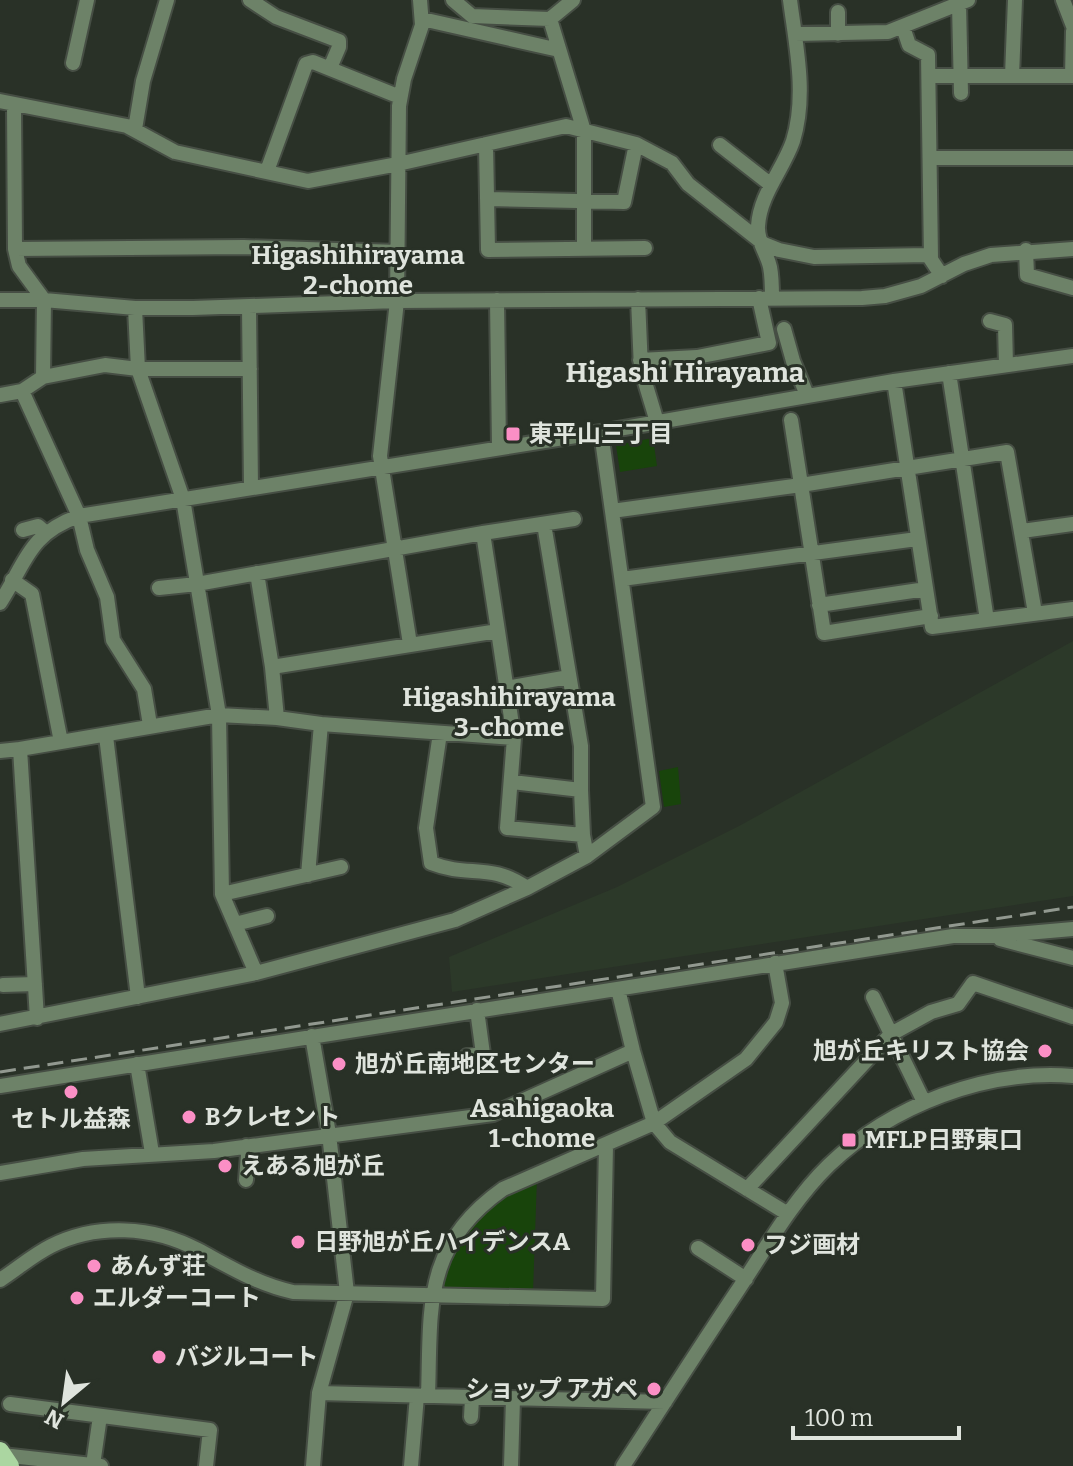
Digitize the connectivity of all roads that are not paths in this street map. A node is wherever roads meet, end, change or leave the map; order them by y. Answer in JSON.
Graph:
{"nodes":[{"id":1,"x":87,"y":0,"type":"edge"},
{"id":2,"x":167,"y":0,"type":"edge"},
{"id":3,"x":250,"y":0,"type":"edge"},
{"id":4,"x":420,"y":0,"type":"edge"},
{"id":5,"x":453,"y":0,"type":"edge"},
{"id":6,"x":573,"y":0,"type":"edge"},
{"id":7,"x":790,"y":0,"type":"edge"},
{"id":8,"x":1015,"y":0,"type":"edge"},
{"id":9,"x":1063,"y":0,"type":"edge"},
{"id":10,"x":963,"y":2,"type":"edge"},
{"id":11,"x":838,"y":12,"type":"dead end"},
{"id":12,"x":422,"y":19,"type":"junction"},
{"id":13,"x":550,"y":19,"type":"junction"},
{"id":14,"x":903,"y":27,"type":"junction"},
{"id":15,"x":1073,"y":28,"type":"edge"},
{"id":16,"x":795,"y":34,"type":"junction"},
{"id":17,"x":838,"y":34,"type":"junction"},
{"id":18,"x":559,"y":50,"type":"junction"},
{"id":19,"x":73,"y":63,"type":"dead end"},
{"id":20,"x":330,"y":68,"type":"junction"},
{"id":21,"x":930,"y":76,"type":"junction"},
{"id":22,"x":961,"y":76,"type":"junction"},
{"id":23,"x":1012,"y":76,"type":"junction"},
{"id":24,"x":1072,"y":76,"type":"edge"},
{"id":25,"x":961,"y":93,"type":"dead end"},
{"id":26,"x":400,"y":97,"type":"junction"},
{"id":27,"x":7,"y":103,"type":"edge"},
{"id":28,"x":135,"y":129,"type":"junction"},
{"id":29,"x":584,"y":131,"type":"junction"},
{"id":30,"x":486,"y":144,"type":"junction"},
{"id":31,"x":636,"y":144,"type":"junction"},
{"id":32,"x":720,"y":145,"type":"dead end"},
{"id":33,"x":930,"y":158,"type":"junction"},
{"id":34,"x":1073,"y":158,"type":"edge"},
{"id":35,"x":398,"y":164,"type":"junction"},
{"id":36,"x":267,"y":171,"type":"junction"},
{"id":37,"x":770,"y":184,"type":"junction"},
{"id":38,"x":487,"y":199,"type":"junction"},
{"id":39,"x":583,"y":200,"type":"junction"},
{"id":40,"x":759,"y":239,"type":"junction"},
{"id":41,"x":645,"y":248,"type":"dead end"},
{"id":42,"x":15,"y":249,"type":"junction"},
{"id":43,"x":584,"y":249,"type":"junction"},
{"id":44,"x":1073,"y":249,"type":"edge"},
{"id":45,"x":1026,"y":250,"type":"junction"},
{"id":46,"x":398,"y":252,"type":"junction"},
{"id":47,"x":931,"y":258,"type":"junction"},
{"id":48,"x":942,"y":276,"type":"junction"},
{"id":49,"x":1073,"y":288,"type":"edge"},
{"id":50,"x":766,"y":298,"type":"junction"},
{"id":51,"x":638,"y":299,"type":"junction"},
{"id":52,"x":0,"y":300,"type":"edge"},
{"id":53,"x":44,"y":300,"type":"junction"},
{"id":54,"x":497,"y":300,"type":"junction"},
{"id":55,"x":397,"y":301,"type":"junction"},
{"id":56,"x":249,"y":307,"type":"junction"},
{"id":57,"x":135,"y":308,"type":"junction"},
{"id":58,"x":990,"y":321,"type":"dead end"},
{"id":59,"x":784,"y":329,"type":"dead end"},
{"id":60,"x":1073,"y":356,"type":"edge"},
{"id":61,"x":640,"y":360,"type":"junction"},
{"id":62,"x":1006,"y":365,"type":"junction"},
{"id":63,"x":138,"y":369,"type":"junction"},
{"id":64,"x":250,"y":369,"type":"junction"},
{"id":65,"x":949,"y":373,"type":"junction"},
{"id":66,"x":43,"y":377,"type":"junction"},
{"id":67,"x":894,"y":381,"type":"junction"},
{"id":68,"x":22,"y":391,"type":"junction"},
{"id":69,"x":0,"y":395,"type":"edge"},
{"id":70,"x":807,"y":395,"type":"junction"},
{"id":71,"x":791,"y":420,"type":"dead end"},
{"id":72,"x":657,"y":422,"type":"junction"},
{"id":73,"x":601,"y":432,"type":"junction"},
{"id":74,"x":499,"y":448,"type":"junction"},
{"id":75,"x":961,"y":459,"type":"junction"},
{"id":76,"x":381,"y":467,"type":"junction"},
{"id":77,"x":907,"y":467,"type":"junction"},
{"id":78,"x":801,"y":485,"type":"junction"},
{"id":79,"x":251,"y":488,"type":"junction"},
{"id":80,"x":183,"y":499,"type":"junction"},
{"id":81,"x":612,"y":511,"type":"junction"},
{"id":82,"x":79,"y":516,"type":"junction"},
{"id":83,"x":574,"y":519,"type":"dead end"},
{"id":84,"x":544,"y":524,"type":"junction"},
{"id":85,"x":1073,"y":524,"type":"edge"},
{"id":86,"x":23,"y":530,"type":"dead end"},
{"id":87,"x":1022,"y":531,"type":"junction"},
{"id":88,"x":46,"y":533,"type":"junction"},
{"id":89,"x":483,"y":533,"type":"junction"},
{"id":90,"x":917,"y":539,"type":"junction"},
{"id":91,"x":394,"y":550,"type":"junction"},
{"id":92,"x":811,"y":554,"type":"junction"},
{"id":93,"x":257,"y":573,"type":"junction"},
{"id":94,"x":622,"y":579,"type":"junction"},
{"id":95,"x":12,"y":580,"type":"junction"},
{"id":96,"x":197,"y":584,"type":"junction"},
{"id":97,"x":159,"y":588,"type":"dead end"},
{"id":98,"x":926,"y":589,"type":"junction"},
{"id":99,"x":0,"y":603,"type":"edge"},
{"id":100,"x":819,"y":605,"type":"junction"},
{"id":101,"x":1073,"y":609,"type":"edge"},
{"id":102,"x":1035,"y":613,"type":"junction"},
{"id":103,"x":931,"y":616,"type":"junction"},
{"id":104,"x":987,"y":620,"type":"junction"},
{"id":105,"x":498,"y":631,"type":"junction"},
{"id":106,"x":410,"y":644,"type":"junction"},
{"id":107,"x":272,"y":667,"type":"junction"},
{"id":108,"x":569,"y":677,"type":"junction"},
{"id":109,"x":506,"y":688,"type":"junction"},
{"id":110,"x":219,"y":715,"type":"junction"},
{"id":111,"x":277,"y":718,"type":"junction"},
{"id":112,"x":321,"y":724,"type":"junction"},
{"id":113,"x":150,"y":725,"type":"junction"},
{"id":114,"x":440,"y":733,"type":"junction"},
{"id":115,"x":106,"y":736,"type":"junction"},
{"id":116,"x":514,"y":738,"type":"junction"},
{"id":117,"x":61,"y":742,"type":"junction"},
{"id":118,"x":20,"y":749,"type":"junction"},
{"id":119,"x":0,"y":751,"type":"edge"},
{"id":120,"x":512,"y":782,"type":"junction"},
{"id":121,"x":581,"y":790,"type":"junction"},
{"id":122,"x":583,"y":835,"type":"junction"},
{"id":123,"x":587,"y":856,"type":"junction"},
{"id":124,"x":341,"y":867,"type":"dead end"},
{"id":125,"x":308,"y":875,"type":"junction"},
{"id":126,"x":527,"y":888,"type":"junction"},
{"id":127,"x":222,"y":894,"type":"junction"},
{"id":128,"x":267,"y":916,"type":"dead end"},
{"id":129,"x":235,"y":924,"type":"junction"},
{"id":130,"x":1073,"y":929,"type":"edge"},
{"id":131,"x":993,"y":936,"type":"junction"},
{"id":132,"x":1073,"y":958,"type":"edge"},
{"id":133,"x":775,"y":963,"type":"junction"},
{"id":134,"x":256,"y":973,"type":"junction"},
{"id":135,"x":35,"y":984,"type":"junction"},
{"id":136,"x":3,"y":985,"type":"dead end"},
{"id":137,"x":618,"y":989,"type":"junction"},
{"id":138,"x":138,"y":997,"type":"junction"},
{"id":139,"x":873,"y":997,"type":"dead end"},
{"id":140,"x":477,"y":1010,"type":"junction"},
{"id":141,"x":1073,"y":1017,"type":"edge"},
{"id":142,"x":37,"y":1018,"type":"junction"},
{"id":143,"x":0,"y":1024,"type":"edge"},
{"id":144,"x":891,"y":1034,"type":"junction"},
{"id":145,"x":312,"y":1036,"type":"junction"},
{"id":146,"x":633,"y":1051,"type":"junction"},
{"id":147,"x":467,"y":1056,"type":"dead end"},
{"id":148,"x":137,"y":1064,"type":"junction"},
{"id":149,"x":1073,"y":1076,"type":"edge"},
{"id":150,"x":0,"y":1086,"type":"edge"},
{"id":151,"x":924,"y":1102,"type":"junction"},
{"id":152,"x":654,"y":1123,"type":"junction"},
{"id":153,"x":329,"y":1134,"type":"junction"},
{"id":154,"x":606,"y":1145,"type":"junction"},
{"id":155,"x":246,"y":1146,"type":"junction"},
{"id":156,"x":152,"y":1153,"type":"junction"},
{"id":157,"x":0,"y":1173,"type":"edge"},
{"id":158,"x":246,"y":1180,"type":"dead end"},
{"id":159,"x":747,"y":1189,"type":"junction"},
{"id":160,"x":788,"y":1214,"type":"junction"},
{"id":161,"x":698,"y":1248,"type":"dead end"},
{"id":162,"x":746,"y":1279,"type":"junction"},
{"id":163,"x":0,"y":1280,"type":"edge"},
{"id":164,"x":347,"y":1293,"type":"junction"},
{"id":165,"x":431,"y":1296,"type":"junction"},
{"id":166,"x":319,"y":1393,"type":"junction"},
{"id":167,"x":423,"y":1396,"type":"junction"},
{"id":168,"x":472,"y":1398,"type":"junction"},
{"id":169,"x":513,"y":1399,"type":"junction"},
{"id":170,"x":665,"y":1402,"type":"junction"},
{"id":171,"x":10,"y":1404,"type":"dead end"},
{"id":172,"x":100,"y":1416,"type":"junction"},
{"id":173,"x":471,"y":1417,"type":"dead end"},
{"id":174,"x":4,"y":1457,"type":"edge"},
{"id":175,"x":93,"y":1465,"type":"edge"},
{"id":176,"x":101,"y":1466,"type":"edge"},
{"id":177,"x":206,"y":1466,"type":"edge"},
{"id":178,"x":313,"y":1466,"type":"edge"},
{"id":179,"x":411,"y":1466,"type":"edge"},
{"id":180,"x":511,"y":1466,"type":"edge"},
{"id":181,"x":623,"y":1466,"type":"edge"}],
"edges":[{"from":1,"to":19,"type":"street"},
{"from":2,"to":28,"type":"street"},
{"from":3,"to":20,"type":"street"},
{"from":4,"to":12,"type":"street"},
{"from":5,"to":13,"type":"street"},
{"from":6,"to":13,"type":"street"},
{"from":7,"to":16,"type":"street"},
{"from":8,"to":23,"type":"street"},
{"from":9,"to":15,"type":"street"},
{"from":10,"to":14,"type":"street"},
{"from":10,"to":22,"type":"street"},
{"from":11,"to":17,"type":"street"},
{"from":12,"to":18,"type":"street"},
{"from":12,"to":26,"type":"street"},
{"from":13,"to":18,"type":"street"},
{"from":14,"to":17,"type":"street"},
{"from":14,"to":21,"type":"street"},
{"from":15,"to":24,"type":"street"},
{"from":16,"to":17,"type":"street"},
{"from":16,"to":37,"type":"street"},
{"from":18,"to":29,"type":"street"},
{"from":20,"to":26,"type":"street"},
{"from":20,"to":36,"type":"street"},
{"from":21,"to":22,"type":"street"},
{"from":21,"to":33,"type":"street"},
{"from":22,"to":23,"type":"street"},
{"from":22,"to":25,"type":"street"},
{"from":23,"to":24,"type":"street"},
{"from":26,"to":35,"type":"street"},
{"from":27,"to":28,"type":"street"},
{"from":27,"to":42,"type":"street"},
{"from":28,"to":36,"type":"street"},
{"from":29,"to":30,"type":"street"},
{"from":29,"to":31,"type":"street"},
{"from":29,"to":39,"type":"street"},
{"from":30,"to":35,"type":"street"},
{"from":30,"to":38,"type":"street"},
{"from":31,"to":39,"type":"street"},
{"from":31,"to":40,"type":"street"},
{"from":32,"to":37,"type":"street"},
{"from":33,"to":34,"type":"street"},
{"from":33,"to":47,"type":"street"},
{"from":35,"to":36,"type":"street"},
{"from":35,"to":46,"type":"street"},
{"from":37,"to":40,"type":"street"},
{"from":38,"to":39,"type":"street"},
{"from":38,"to":43,"type":"street"},
{"from":39,"to":43,"type":"street"},
{"from":40,"to":47,"type":"street"},
{"from":40,"to":50,"type":"street"},
{"from":41,"to":43,"type":"street"},
{"from":42,"to":46,"type":"street"},
{"from":42,"to":53,"type":"street"},
{"from":44,"to":45,"type":"street"},
{"from":45,"to":48,"type":"street"},
{"from":45,"to":49,"type":"street"},
{"from":46,"to":55,"type":"street"},
{"from":47,"to":48,"type":"street"},
{"from":48,"to":50,"type":"street"},
{"from":50,"to":51,"type":"street"},
{"from":50,"to":61,"type":"street"},
{"from":51,"to":54,"type":"street"},
{"from":51,"to":61,"type":"street"},
{"from":52,"to":53,"type":"street"},
{"from":53,"to":57,"type":"street"},
{"from":53,"to":66,"type":"street"},
{"from":54,"to":55,"type":"street"},
{"from":54,"to":74,"type":"street"},
{"from":55,"to":56,"type":"street"},
{"from":55,"to":76,"type":"street"},
{"from":56,"to":57,"type":"street"},
{"from":56,"to":64,"type":"street"},
{"from":57,"to":63,"type":"street"},
{"from":58,"to":62,"type":"street"},
{"from":59,"to":70,"type":"street"},
{"from":60,"to":62,"type":"street"},
{"from":61,"to":72,"type":"street"},
{"from":62,"to":65,"type":"street"},
{"from":63,"to":64,"type":"street"},
{"from":63,"to":66,"type":"street"},
{"from":63,"to":80,"type":"street"},
{"from":64,"to":79,"type":"street"},
{"from":65,"to":67,"type":"street"},
{"from":65,"to":75,"type":"street"},
{"from":66,"to":68,"type":"street"},
{"from":67,"to":70,"type":"street"},
{"from":67,"to":77,"type":"street"},
{"from":68,"to":69,"type":"street"},
{"from":68,"to":82,"type":"street"},
{"from":70,"to":72,"type":"street"},
{"from":71,"to":78,"type":"street"},
{"from":72,"to":73,"type":"street"},
{"from":73,"to":74,"type":"street"},
{"from":73,"to":81,"type":"street"},
{"from":74,"to":76,"type":"street"},
{"from":75,"to":77,"type":"street"},
{"from":75,"to":87,"type":"street"},
{"from":75,"to":104,"type":"street"},
{"from":76,"to":79,"type":"street"},
{"from":76,"to":91,"type":"street"},
{"from":77,"to":78,"type":"street"},
{"from":77,"to":90,"type":"street"},
{"from":78,"to":81,"type":"street"},
{"from":78,"to":92,"type":"street"},
{"from":79,"to":80,"type":"street"},
{"from":80,"to":82,"type":"street"},
{"from":80,"to":96,"type":"street"},
{"from":81,"to":94,"type":"street"},
{"from":82,"to":88,"type":"street"},
{"from":82,"to":113,"type":"street"},
{"from":83,"to":84,"type":"street"},
{"from":84,"to":89,"type":"street"},
{"from":84,"to":108,"type":"street"},
{"from":85,"to":87,"type":"street"},
{"from":86,"to":88,"type":"street"},
{"from":87,"to":102,"type":"street"},
{"from":88,"to":95,"type":"street"},
{"from":89,"to":91,"type":"street"},
{"from":89,"to":105,"type":"street"},
{"from":90,"to":92,"type":"street"},
{"from":90,"to":98,"type":"street"},
{"from":91,"to":93,"type":"street"},
{"from":91,"to":106,"type":"street"},
{"from":92,"to":94,"type":"street"},
{"from":92,"to":100,"type":"street"},
{"from":93,"to":96,"type":"street"},
{"from":93,"to":107,"type":"street"},
{"from":94,"to":123,"type":"street"},
{"from":95,"to":99,"type":"street"},
{"from":95,"to":117,"type":"street"},
{"from":96,"to":97,"type":"street"},
{"from":96,"to":110,"type":"street"},
{"from":98,"to":100,"type":"street"},
{"from":98,"to":103,"type":"street"},
{"from":100,"to":103,"type":"street"},
{"from":101,"to":102,"type":"street"},
{"from":102,"to":104,"type":"street"},
{"from":103,"to":104,"type":"street"},
{"from":105,"to":106,"type":"street"},
{"from":105,"to":109,"type":"street"},
{"from":106,"to":107,"type":"street"},
{"from":107,"to":111,"type":"street"},
{"from":108,"to":109,"type":"street"},
{"from":108,"to":121,"type":"street"},
{"from":109,"to":116,"type":"street"},
{"from":110,"to":111,"type":"street"},
{"from":110,"to":113,"type":"street"},
{"from":110,"to":127,"type":"street"},
{"from":111,"to":112,"type":"street"},
{"from":112,"to":114,"type":"street"},
{"from":112,"to":125,"type":"street"},
{"from":113,"to":115,"type":"street"},
{"from":114,"to":116,"type":"street"},
{"from":114,"to":126,"type":"street"},
{"from":115,"to":117,"type":"street"},
{"from":115,"to":138,"type":"street"},
{"from":116,"to":120,"type":"street"},
{"from":117,"to":118,"type":"street"},
{"from":118,"to":119,"type":"street"},
{"from":118,"to":135,"type":"street"},
{"from":120,"to":121,"type":"street"},
{"from":120,"to":122,"type":"street"},
{"from":121,"to":122,"type":"street"},
{"from":122,"to":123,"type":"street"},
{"from":123,"to":126,"type":"street"},
{"from":124,"to":125,"type":"street"},
{"from":125,"to":127,"type":"street"},
{"from":126,"to":134,"type":"street"},
{"from":127,"to":129,"type":"street"},
{"from":128,"to":129,"type":"street"},
{"from":129,"to":134,"type":"street"},
{"from":130,"to":131,"type":"street"},
{"from":131,"to":132,"type":"street"},
{"from":131,"to":133,"type":"street"},
{"from":133,"to":137,"type":"street"},
{"from":133,"to":152,"type":"street"},
{"from":134,"to":138,"type":"street"},
{"from":135,"to":136,"type":"street"},
{"from":135,"to":142,"type":"street"},
{"from":137,"to":140,"type":"street"},
{"from":137,"to":146,"type":"street"},
{"from":138,"to":142,"type":"street"},
{"from":139,"to":144,"type":"street"},
{"from":140,"to":145,"type":"street"},
{"from":140,"to":147,"type":"street"},
{"from":141,"to":144,"type":"street"},
{"from":142,"to":143,"type":"street"},
{"from":144,"to":151,"type":"street"},
{"from":144,"to":159,"type":"street"},
{"from":145,"to":148,"type":"street"},
{"from":145,"to":153,"type":"street"},
{"from":146,"to":152,"type":"street"},
{"from":146,"to":153,"type":"street"},
{"from":148,"to":150,"type":"street"},
{"from":148,"to":156,"type":"street"},
{"from":149,"to":151,"type":"street"},
{"from":151,"to":160,"type":"street"},
{"from":152,"to":154,"type":"street"},
{"from":152,"to":159,"type":"street"},
{"from":153,"to":155,"type":"street"},
{"from":153,"to":164,"type":"street"},
{"from":154,"to":165,"type":"street"},
{"from":154,"to":165,"type":"street"},
{"from":155,"to":156,"type":"street"},
{"from":155,"to":158,"type":"street"},
{"from":156,"to":157,"type":"street"},
{"from":159,"to":160,"type":"street"},
{"from":160,"to":162,"type":"street"},
{"from":161,"to":162,"type":"street"},
{"from":162,"to":170,"type":"street"},
{"from":163,"to":164,"type":"street"},
{"from":164,"to":165,"type":"street"},
{"from":164,"to":166,"type":"street"},
{"from":165,"to":167,"type":"street"},
{"from":166,"to":167,"type":"street"},
{"from":166,"to":178,"type":"street"},
{"from":167,"to":168,"type":"street"},
{"from":167,"to":179,"type":"street"},
{"from":168,"to":169,"type":"street"},
{"from":168,"to":173,"type":"street"},
{"from":169,"to":170,"type":"street"},
{"from":169,"to":180,"type":"street"},
{"from":170,"to":181,"type":"street"},
{"from":171,"to":172,"type":"street"},
{"from":172,"to":175,"type":"street"},
{"from":172,"to":177,"type":"street"},
{"from":174,"to":175,"type":"street"},
{"from":175,"to":176,"type":"street"}]}
